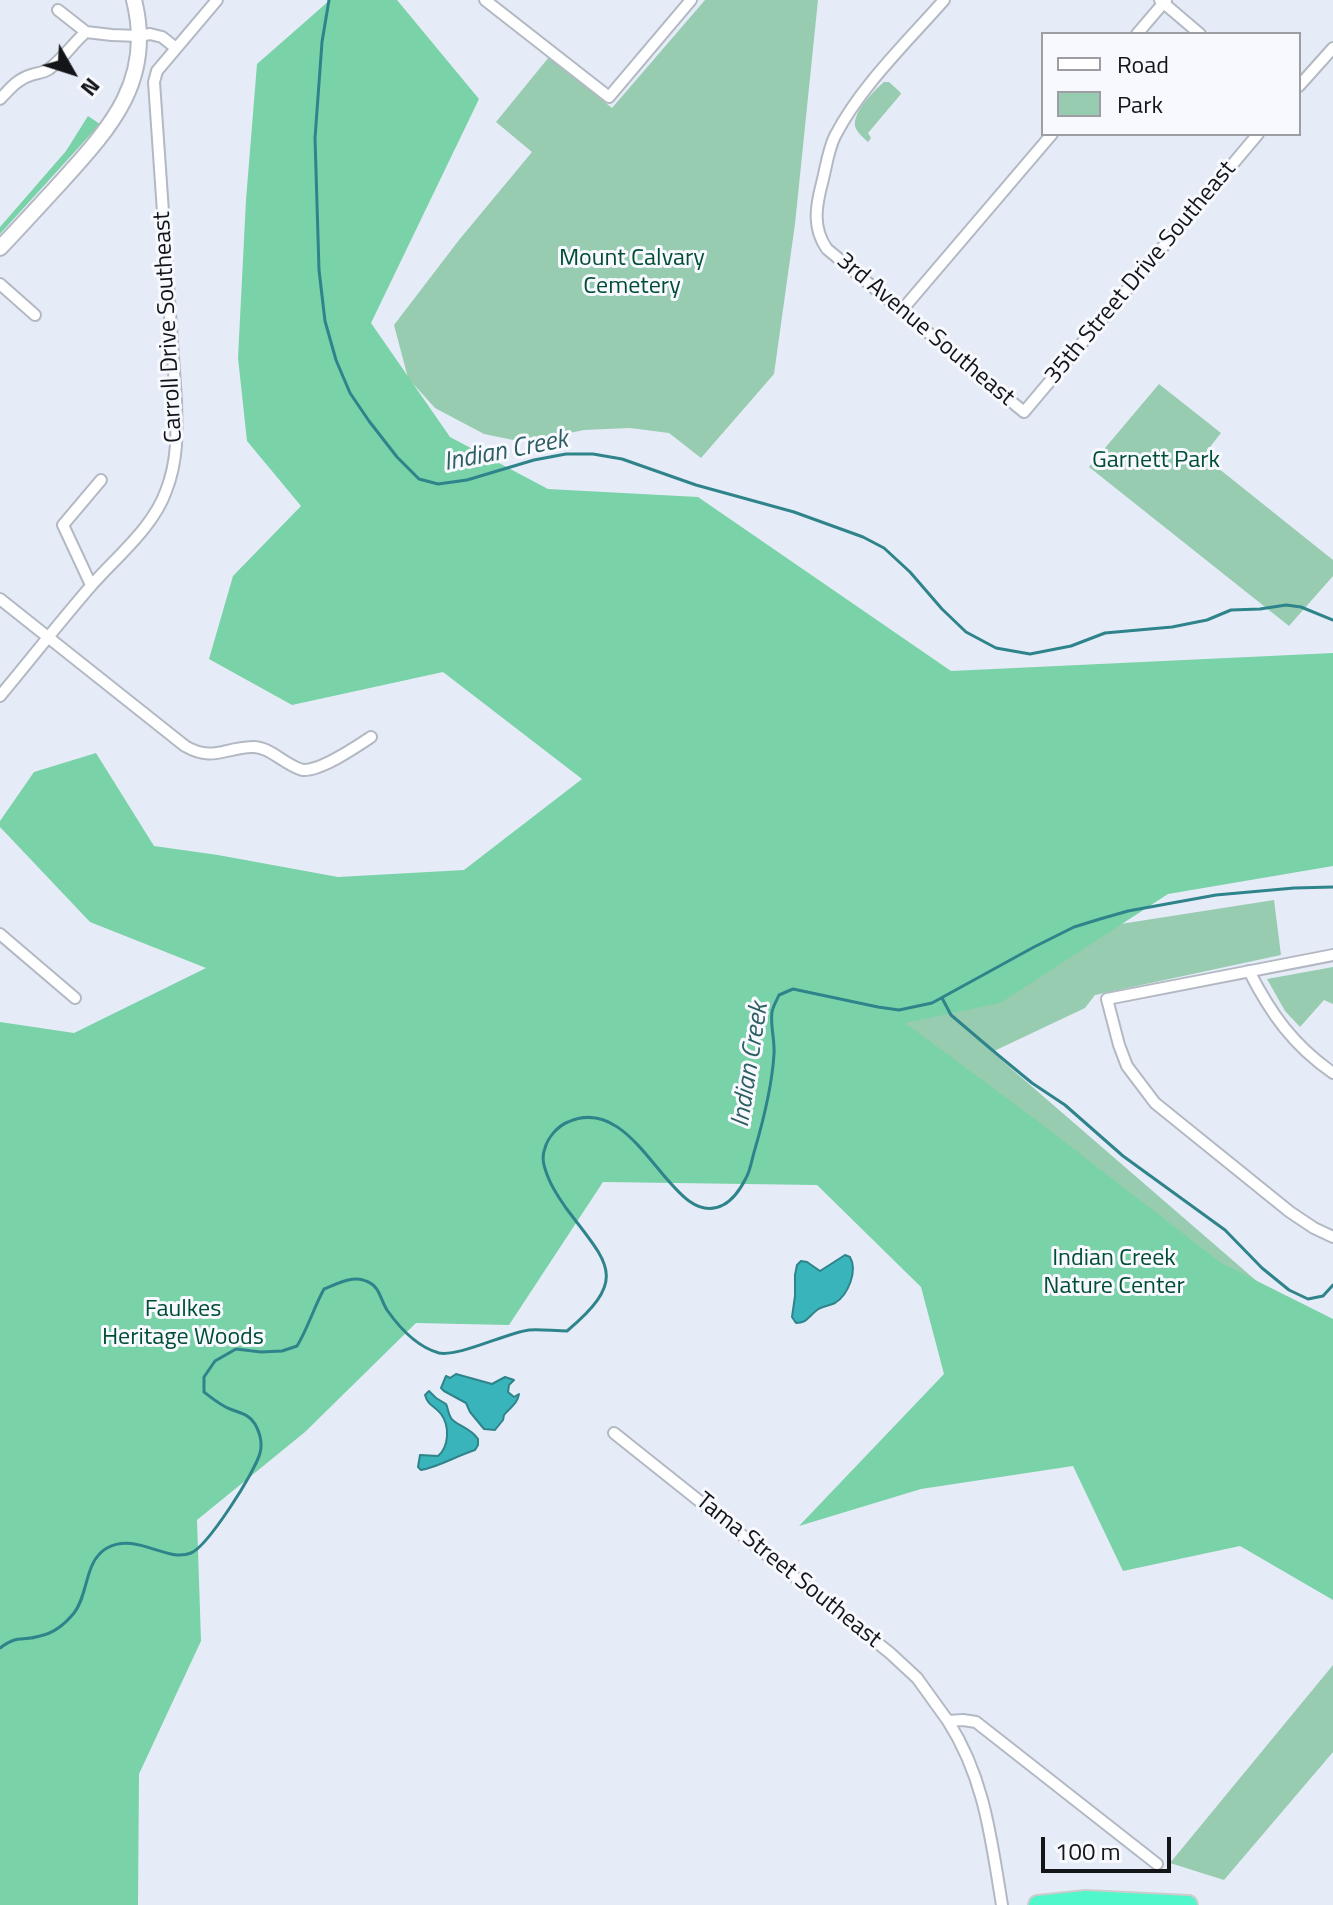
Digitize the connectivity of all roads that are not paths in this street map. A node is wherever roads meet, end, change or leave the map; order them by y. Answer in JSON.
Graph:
{"nodes":[{"id":1,"x":134,"y":0,"type":"edge"},
{"id":2,"x":217,"y":0,"type":"edge"},
{"id":3,"x":485,"y":0,"type":"edge"},
{"id":4,"x":691,"y":0,"type":"edge"},
{"id":5,"x":944,"y":0,"type":"edge"},
{"id":6,"x":1163,"y":1,"type":"edge"},
{"id":7,"x":58,"y":10,"type":"dead end"},
{"id":8,"x":86,"y":32,"type":"junction"},
{"id":9,"x":1139,"y":32,"type":"edge"},
{"id":10,"x":1198,"y":32,"type":"edge"},
{"id":11,"x":139,"y":36,"type":"junction"},
{"id":12,"x":176,"y":48,"type":"junction"},
{"id":13,"x":1333,"y":48,"type":"edge"},
{"id":14,"x":1301,"y":84,"type":"edge"},
{"id":15,"x":0,"y":99,"type":"edge"},
{"id":16,"x":1050,"y":136,"type":"edge"},
{"id":17,"x":1256,"y":136,"type":"edge"},
{"id":18,"x":0,"y":248,"type":"edge"},
{"id":19,"x":0,"y":284,"type":"edge"},
{"id":20,"x":902,"y":310,"type":"junction"},
{"id":21,"x":35,"y":315,"type":"dead end"},
{"id":22,"x":1024,"y":412,"type":"joint"},
{"id":23,"x":101,"y":480,"type":"dead end"},
{"id":24,"x":91,"y":585,"type":"junction"},
{"id":25,"x":0,"y":599,"type":"edge"},
{"id":26,"x":49,"y":637,"type":"junction"},
{"id":27,"x":0,"y":696,"type":"edge"},
{"id":28,"x":371,"y":737,"type":"dead end"},
{"id":29,"x":0,"y":934,"type":"edge"},
{"id":30,"x":1333,"y":955,"type":"edge"},
{"id":31,"x":1249,"y":971,"type":"junction"},
{"id":32,"x":75,"y":998,"type":"dead end"},
{"id":33,"x":1333,"y":1073,"type":"edge"},
{"id":34,"x":1333,"y":1237,"type":"edge"},
{"id":35,"x":614,"y":1433,"type":"dead end"},
{"id":36,"x":948,"y":1721,"type":"junction"},
{"id":37,"x":1157,"y":1864,"type":"dead end"},
{"id":38,"x":1002,"y":1905,"type":"edge"},
{"id":39,"x":1038,"y":1905,"type":"edge"},
{"id":40,"x":1188,"y":1905,"type":"edge"}],
"edges":[{"from":1,"to":11,"type":"main road"},
{"from":2,"to":12,"type":"street","name":"Carroll Drive Southeast"},
{"from":3,"to":4,"type":"street"},
{"from":5,"to":20,"type":"street","name":"3rd Avenue Southeast"},
{"from":6,"to":9,"type":"street"},
{"from":6,"to":10,"type":"street"},
{"from":7,"to":8,"type":"street"},
{"from":8,"to":11,"type":"street"},
{"from":8,"to":15,"type":"street"},
{"from":11,"to":12,"type":"street"},
{"from":11,"to":18,"type":"main road"},
{"from":12,"to":24,"type":"street","name":"Carroll Drive Southeast"},
{"from":13,"to":14,"type":"street"},
{"from":16,"to":20,"type":"street"},
{"from":17,"to":22,"type":"street","name":"35th Street Drive Southeast"},
{"from":19,"to":21,"type":"street"},
{"from":20,"to":22,"type":"street","name":"3rd Avenue Southeast"},
{"from":23,"to":24,"type":"street"},
{"from":24,"to":26,"type":"street","name":"Carroll Drive Southeast"},
{"from":25,"to":26,"type":"street"},
{"from":26,"to":27,"type":"street","name":"Carroll Drive Southeast"},
{"from":26,"to":28,"type":"street"},
{"from":29,"to":32,"type":"street"},
{"from":30,"to":31,"type":"street"},
{"from":31,"to":33,"type":"street"},
{"from":31,"to":34,"type":"street"},
{"from":35,"to":36,"type":"street","name":"Tama Street Southeast"},
{"from":36,"to":37,"type":"street"},
{"from":36,"to":38,"type":"street","name":"Tama Street Southeast"},
{"from":39,"to":40,"type":"highway"}]}
